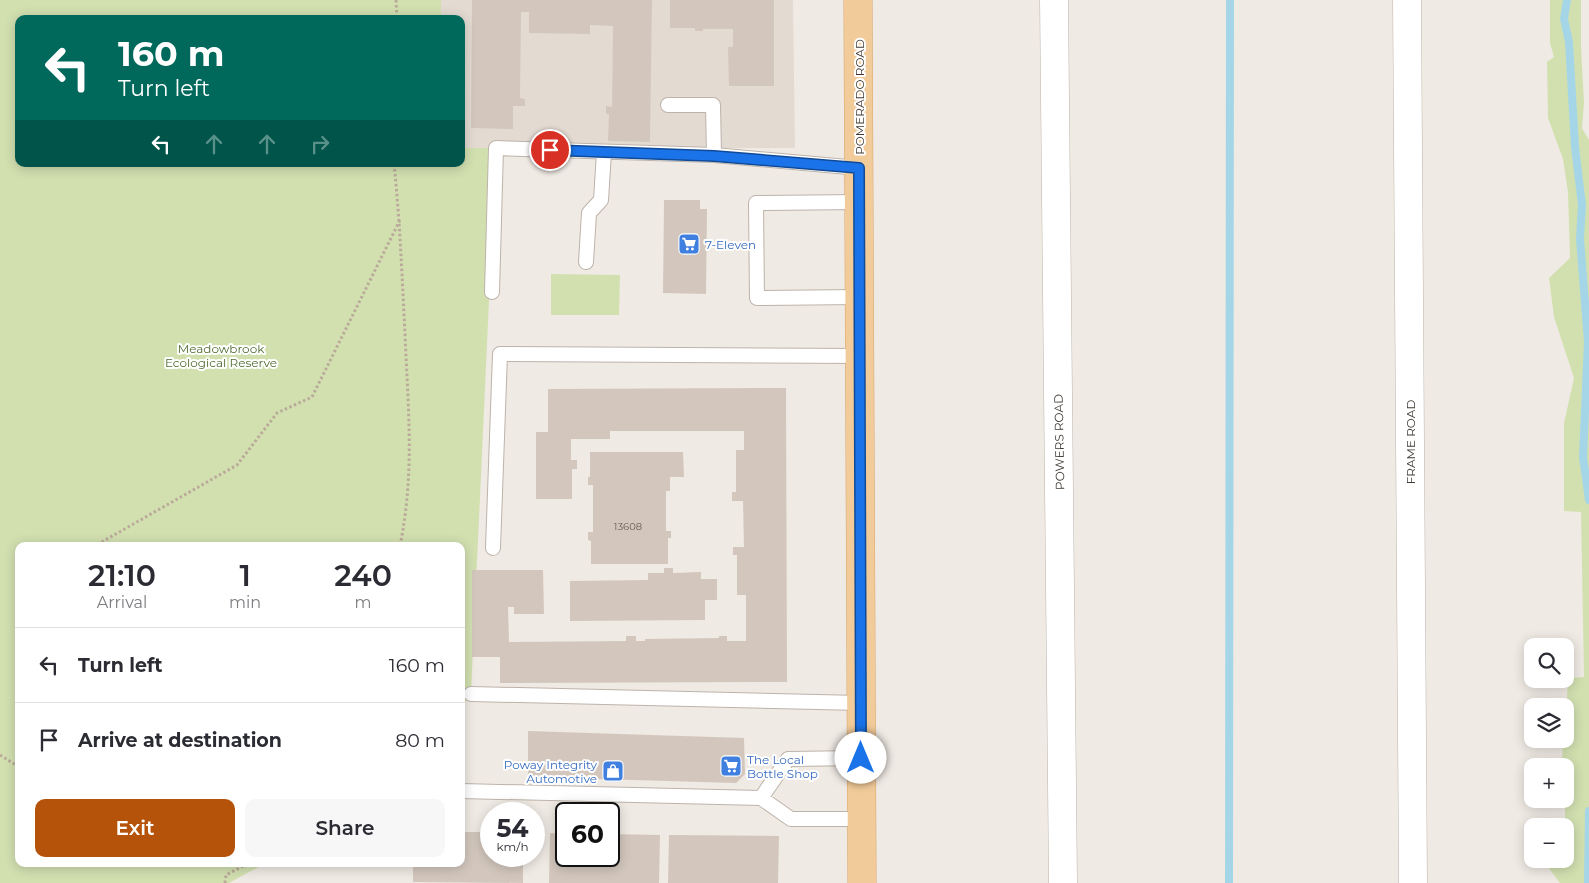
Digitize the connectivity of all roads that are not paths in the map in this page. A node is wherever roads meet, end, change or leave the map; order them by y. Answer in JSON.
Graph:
{"nodes":[{"id":1,"x":858,"y":0,"type":"edge"},
{"id":2,"x":1054,"y":0,"type":"edge"},
{"id":3,"x":1407,"y":0,"type":"edge"},
{"id":4,"x":668,"y":105,"type":"dead end"},
{"id":5,"x":604,"y":152,"type":"junction"},
{"id":6,"x":714,"y":156,"type":"junction"},
{"id":7,"x":859,"y":168,"type":"junction"},
{"id":8,"x":859,"y":202,"type":"junction"},
{"id":9,"x":586,"y":262,"type":"dead end"},
{"id":10,"x":492,"y":292,"type":"dead end"},
{"id":11,"x":859,"y":297,"type":"junction"},
{"id":12,"x":860,"y":356,"type":"junction"},
{"id":13,"x":493,"y":548,"type":"dead end"},
{"id":14,"x":471,"y":694,"type":"dead end"},
{"id":15,"x":861,"y":703,"type":"junction"},
{"id":16,"x":861,"y":758,"type":"junction"},
{"id":17,"x":465,"y":791,"type":"edge"},
{"id":18,"x":761,"y":798,"type":"junction"},
{"id":19,"x":862,"y":819,"type":"junction"},
{"id":20,"x":862,"y":883,"type":"edge"},
{"id":21,"x":1062,"y":883,"type":"edge"},
{"id":22,"x":1413,"y":883,"type":"edge"}],
"edges":[{"from":1,"to":7,"type":"main road","name":"POMERADO ROAD"},
{"from":2,"to":21,"type":"street","name":"POWERS ROAD"},
{"from":3,"to":22,"type":"street","name":"FRAME ROAD"},
{"from":4,"to":6,"type":"lane"},
{"from":5,"to":6,"type":"lane"},
{"from":5,"to":9,"type":"lane"},
{"from":5,"to":10,"type":"lane"},
{"from":6,"to":7,"type":"lane"},
{"from":7,"to":8,"type":"main road","name":"POMERADO ROAD"},
{"from":8,"to":11,"type":"main road","name":"POMERADO ROAD"},
{"from":8,"to":11,"type":"lane"},
{"from":11,"to":12,"type":"main road","name":"POMERADO ROAD"},
{"from":12,"to":13,"type":"lane"},
{"from":12,"to":15,"type":"main road","name":"POMERADO ROAD"},
{"from":14,"to":15,"type":"lane"},
{"from":15,"to":16,"type":"main road","name":"POMERADO ROAD"},
{"from":16,"to":18,"type":"lane"},
{"from":16,"to":19,"type":"main road","name":"POMERADO ROAD"},
{"from":17,"to":18,"type":"lane"},
{"from":18,"to":19,"type":"lane"},
{"from":19,"to":20,"type":"main road","name":"POMERADO ROAD"}]}
